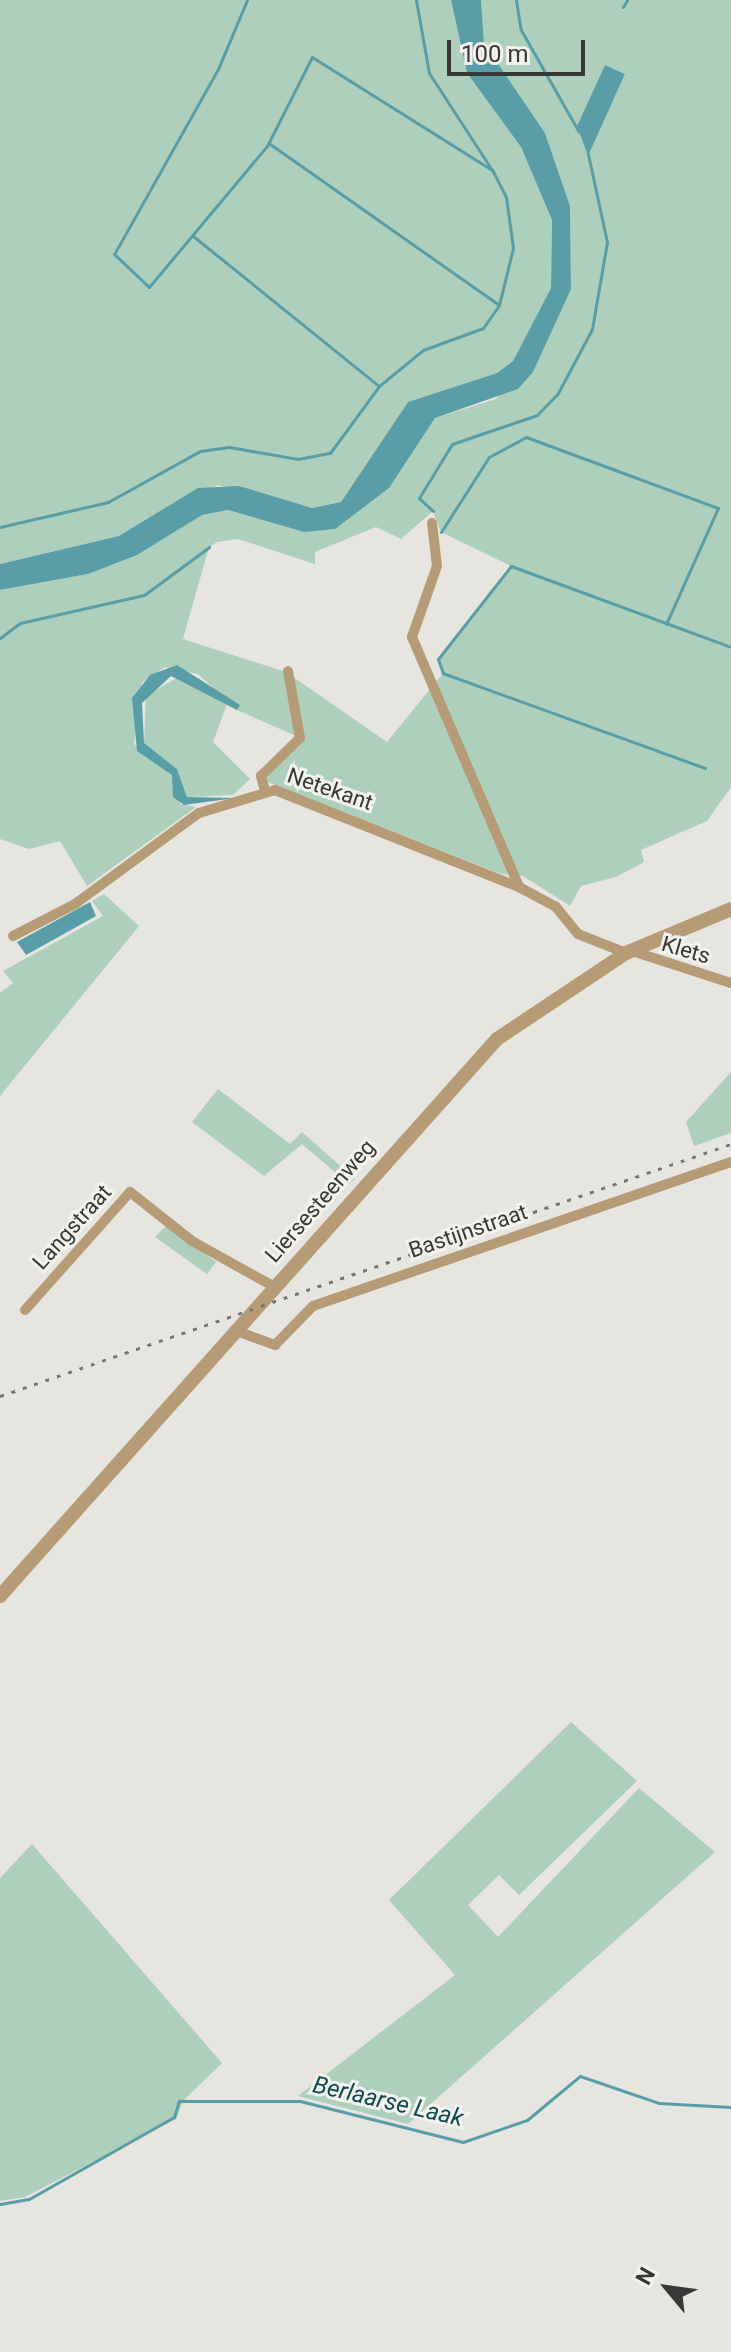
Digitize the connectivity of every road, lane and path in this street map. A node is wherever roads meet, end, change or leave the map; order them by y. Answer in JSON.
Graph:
{"nodes":[{"id":1,"x":432,"y":523,"type":"dead end"},
{"id":2,"x":288,"y":671,"type":"dead end"},
{"id":3,"x":265,"y":791,"type":"junction"},
{"id":4,"x":519,"y":887,"type":"junction"},
{"id":5,"x":731,"y":909,"type":"edge"},
{"id":6,"x":13,"y":936,"type":"dead end"},
{"id":7,"x":629,"y":952,"type":"junction"},
{"id":8,"x":731,"y":983,"type":"edge"},
{"id":9,"x":731,"y":1162,"type":"edge"},
{"id":10,"x":273,"y":1286,"type":"junction"},
{"id":11,"x":25,"y":1310,"type":"dead end"},
{"id":12,"x":234,"y":1330,"type":"junction"},
{"id":13,"x":0,"y":1596,"type":"edge"}],
"edges":[{"from":1,"to":4,"type":"street"},
{"from":2,"to":3,"type":"street"},
{"from":3,"to":4,"type":"street","name":"Netekant"},
{"from":3,"to":6,"type":"street","name":"Netekant"},
{"from":4,"to":7,"type":"street","name":"Netekant"},
{"from":5,"to":7,"type":"street","name":"Liersesteenweg"},
{"from":7,"to":8,"type":"street","name":"Klets"},
{"from":7,"to":10,"type":"street","name":"Liersesteenweg"},
{"from":9,"to":12,"type":"street","name":"Bastijnstraat"},
{"from":10,"to":11,"type":"street","name":"Langstraat"},
{"from":10,"to":12,"type":"street","name":"Liersesteenweg"},
{"from":12,"to":13,"type":"street","name":"Liersesteenweg"}]}
